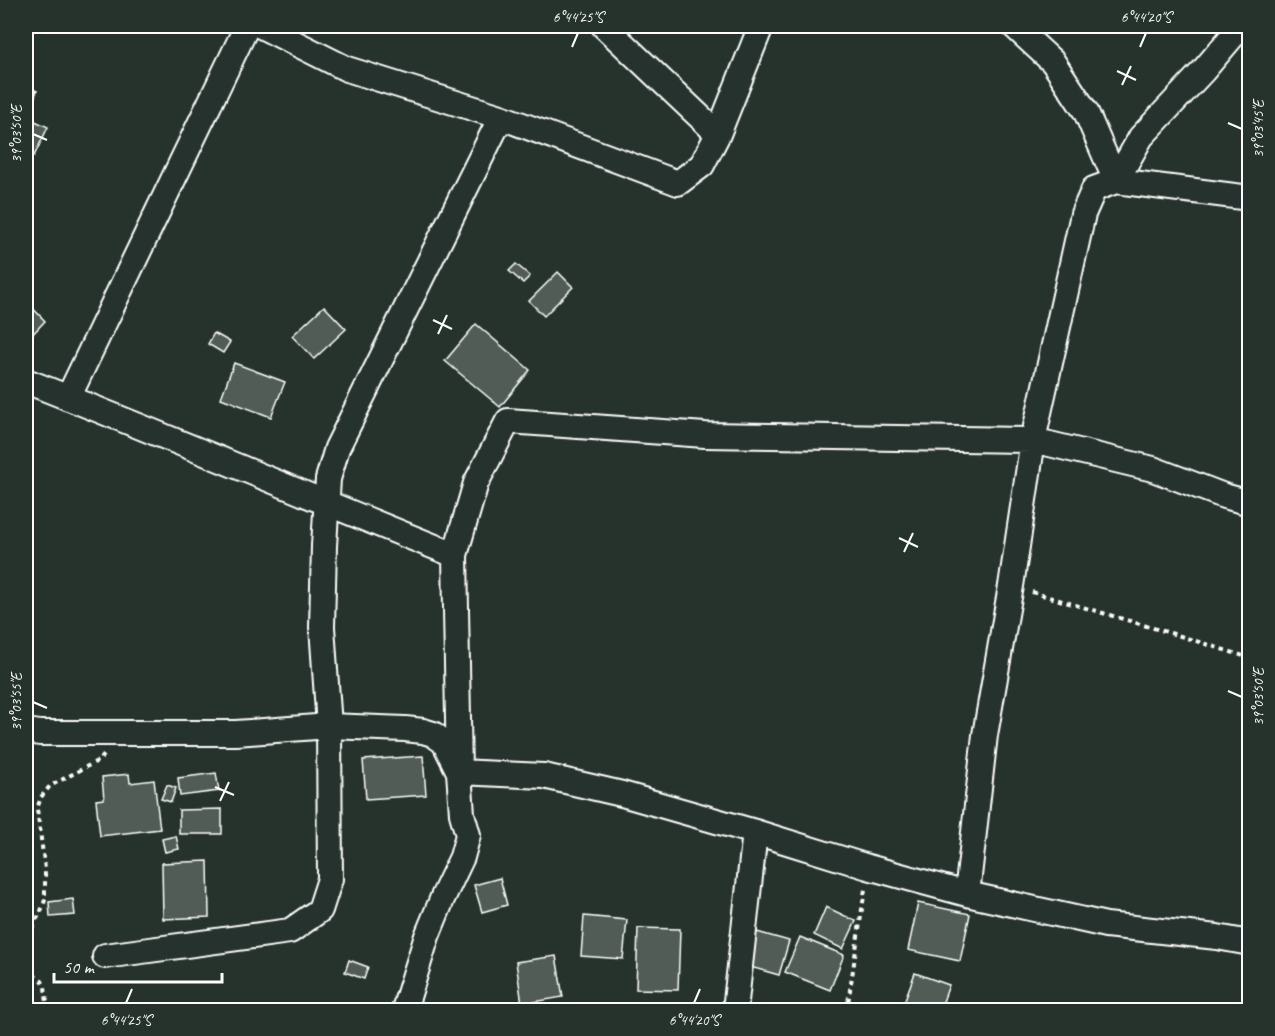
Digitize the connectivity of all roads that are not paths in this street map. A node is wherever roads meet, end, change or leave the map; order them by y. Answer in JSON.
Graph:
{"nodes":[{"id":1,"x":247,"y":26,"type":"edge"},
{"id":2,"x":261,"y":26,"type":"edge"},
{"id":3,"x":604,"y":26,"type":"edge"},
{"id":4,"x":761,"y":26,"type":"edge"},
{"id":5,"x":1014,"y":26,"type":"edge"},
{"id":6,"x":1241,"y":26,"type":"edge"},
{"id":7,"x":501,"y":117,"type":"junction"},
{"id":8,"x":718,"y":134,"type":"junction"},
{"id":9,"x":1116,"y":181,"type":"junction"},
{"id":10,"x":1250,"y":198,"type":"edge"},
{"id":11,"x":26,"y":381,"type":"edge"},
{"id":12,"x":68,"y":398,"type":"junction"},
{"id":13,"x":1033,"y":440,"type":"junction"},
{"id":14,"x":1250,"y":503,"type":"edge"},
{"id":15,"x":328,"y":505,"type":"junction"},
{"id":16,"x":455,"y":555,"type":"junction"},
{"id":17,"x":329,"y":726,"type":"junction"},
{"id":18,"x":26,"y":730,"type":"edge"},
{"id":19,"x":459,"y":772,"type":"junction"},
{"id":20,"x":755,"y":832,"type":"junction"},
{"id":21,"x":967,"y":894,"type":"junction"},
{"id":22,"x":1250,"y":943,"type":"edge"},
{"id":23,"x":105,"y":956,"type":"dead end"},
{"id":24,"x":404,"y":1011,"type":"edge"},
{"id":25,"x":735,"y":1011,"type":"edge"}],
"edges":[{"from":1,"to":12,"type":"street"},
{"from":2,"to":7,"type":"street"},
{"from":3,"to":8,"type":"street"},
{"from":4,"to":8,"type":"street"},
{"from":5,"to":9,"type":"street"},
{"from":6,"to":9,"type":"street"},
{"from":7,"to":8,"type":"street"},
{"from":7,"to":15,"type":"street"},
{"from":9,"to":10,"type":"street"},
{"from":9,"to":13,"type":"street"},
{"from":11,"to":12,"type":"street"},
{"from":12,"to":15,"type":"street"},
{"from":13,"to":14,"type":"street"},
{"from":13,"to":16,"type":"street"},
{"from":13,"to":21,"type":"street"},
{"from":15,"to":16,"type":"street"},
{"from":15,"to":17,"type":"street"},
{"from":16,"to":19,"type":"street"},
{"from":17,"to":18,"type":"street"},
{"from":17,"to":19,"type":"street"},
{"from":17,"to":23,"type":"street"},
{"from":19,"to":20,"type":"street"},
{"from":19,"to":24,"type":"street"},
{"from":20,"to":21,"type":"street"},
{"from":20,"to":25,"type":"street"},
{"from":21,"to":22,"type":"street"}]}
